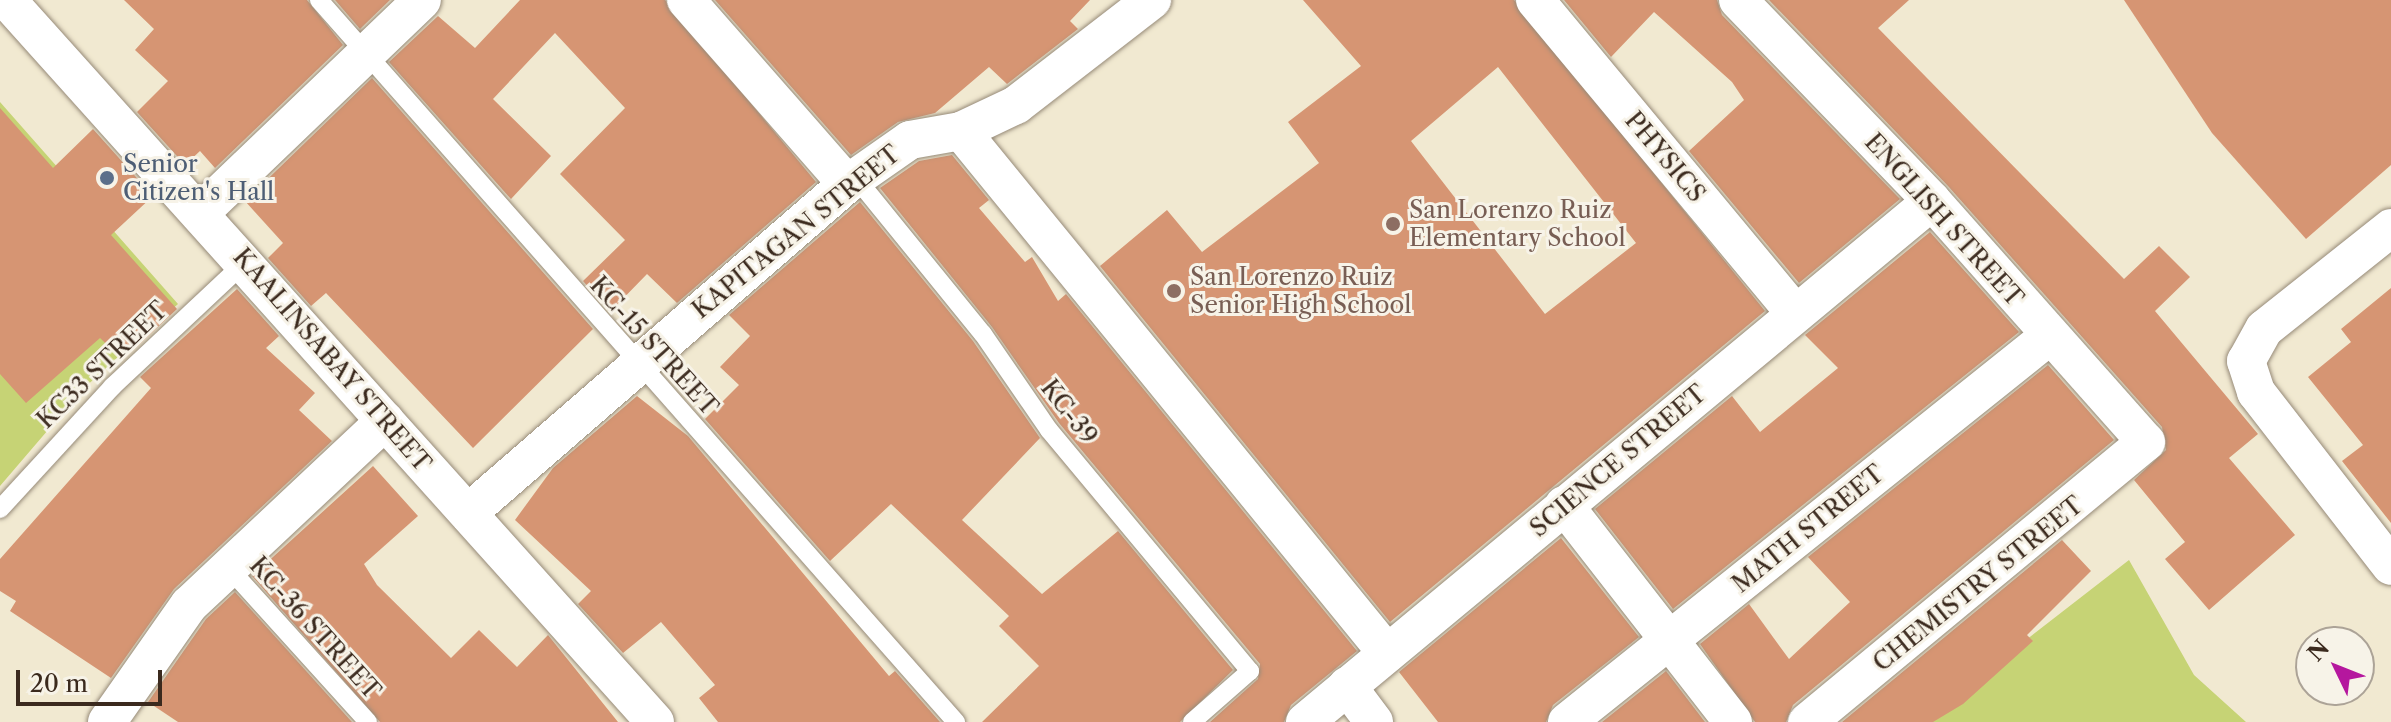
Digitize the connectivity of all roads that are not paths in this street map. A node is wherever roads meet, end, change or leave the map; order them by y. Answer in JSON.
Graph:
{"nodes":[{"id":1,"x":7,"y":0,"type":"edge"},
{"id":2,"x":319,"y":0,"type":"edge"},
{"id":3,"x":422,"y":0,"type":"edge"},
{"id":4,"x":686,"y":0,"type":"edge"},
{"id":5,"x":1152,"y":0,"type":"edge"},
{"id":6,"x":1535,"y":0,"type":"edge"},
{"id":7,"x":1738,"y":0,"type":"edge"},
{"id":8,"x":369,"y":51,"type":"junction"},
{"id":9,"x":961,"y":131,"type":"junction"},
{"id":10,"x":851,"y":181,"type":"junction"},
{"id":11,"x":1932,"y":201,"type":"junction"},
{"id":12,"x":201,"y":212,"type":"junction"},
{"id":13,"x":2391,"y":228,"type":"edge"},
{"id":14,"x":245,"y":262,"type":"junction"},
{"id":15,"x":1795,"y":313,"type":"junction"},
{"id":16,"x":2048,"y":337,"type":"junction"},
{"id":17,"x":638,"y":362,"type":"junction"},
{"id":18,"x":385,"y":421,"type":"junction"},
{"id":19,"x":2146,"y":442,"type":"joint"},
{"id":20,"x":1564,"y":505,"type":"junction"},
{"id":21,"x":0,"y":509,"type":"edge"},
{"id":22,"x":468,"y":513,"type":"junction"},
{"id":23,"x":227,"y":566,"type":"junction"},
{"id":24,"x":2391,"y":566,"type":"edge"},
{"id":25,"x":1669,"y":640,"type":"junction"},
{"id":26,"x":1387,"y":653,"type":"junction"},
{"id":27,"x":1347,"y":686,"type":"junction"},
{"id":28,"x":107,"y":722,"type":"edge"},
{"id":29,"x":368,"y":722,"type":"edge"},
{"id":30,"x":655,"y":722,"type":"edge"},
{"id":31,"x":956,"y":722,"type":"edge"},
{"id":32,"x":1192,"y":722,"type":"edge"},
{"id":33,"x":1305,"y":722,"type":"edge"},
{"id":34,"x":1374,"y":722,"type":"edge"},
{"id":35,"x":1567,"y":722,"type":"edge"},
{"id":36,"x":1733,"y":722,"type":"edge"},
{"id":37,"x":1807,"y":722,"type":"edge"}],
"edges":[{"from":1,"to":12,"type":"street","name":"KAALINSABAY STREET"},
{"from":2,"to":8,"type":"lane","name":"KC-15 STREET"},
{"from":3,"to":8,"type":"street"},
{"from":4,"to":10,"type":"street"},
{"from":5,"to":9,"type":"street","name":"KAPITAGAN STREET"},
{"from":6,"to":15,"type":"street","name":"PHYSICS"},
{"from":7,"to":11,"type":"street","name":"ENGLISH STREET"},
{"from":8,"to":12,"type":"street"},
{"from":8,"to":17,"type":"lane","name":"KC-15 STREET"},
{"from":9,"to":10,"type":"street","name":"KAPITAGAN STREET"},
{"from":9,"to":26,"type":"street"},
{"from":10,"to":17,"type":"street","name":"KAPITAGAN STREET"},
{"from":10,"to":32,"type":"lane","name":"KC-39"},
{"from":11,"to":15,"type":"street","name":"SCIENCE STREET"},
{"from":11,"to":16,"type":"street","name":"ENGLISH STREET"},
{"from":12,"to":14,"type":"street","name":"KAALINSABAY STREET"},
{"from":13,"to":24,"type":"street"},
{"from":14,"to":18,"type":"street","name":"KAALINSABAY STREET"},
{"from":14,"to":21,"type":"lane","name":"KC33 STREET"},
{"from":15,"to":20,"type":"street","name":"SCIENCE STREET"},
{"from":16,"to":19,"type":"street","name":"ENGLISH STREET"},
{"from":16,"to":25,"type":"street","name":"MATH STREET"},
{"from":17,"to":22,"type":"street","name":"KAPITAGAN STREET"},
{"from":17,"to":31,"type":"lane","name":"KC-15 STREET"},
{"from":18,"to":22,"type":"street","name":"KAALINSABAY STREET"},
{"from":18,"to":23,"type":"street"},
{"from":19,"to":37,"type":"street","name":"CHEMISTRY STREET"},
{"from":20,"to":25,"type":"street"},
{"from":20,"to":26,"type":"street","name":"SCIENCE STREET"},
{"from":22,"to":30,"type":"street","name":"KAALINSABAY STREET"},
{"from":23,"to":28,"type":"street"},
{"from":23,"to":29,"type":"lane","name":"KC-36 STREET"},
{"from":25,"to":35,"type":"street","name":"MATH STREET"},
{"from":25,"to":36,"type":"street"},
{"from":26,"to":27,"type":"street","name":"SCIENCE STREET"},
{"from":27,"to":33,"type":"street","name":"SCIENCE STREET"},
{"from":27,"to":34,"type":"street"}]}
